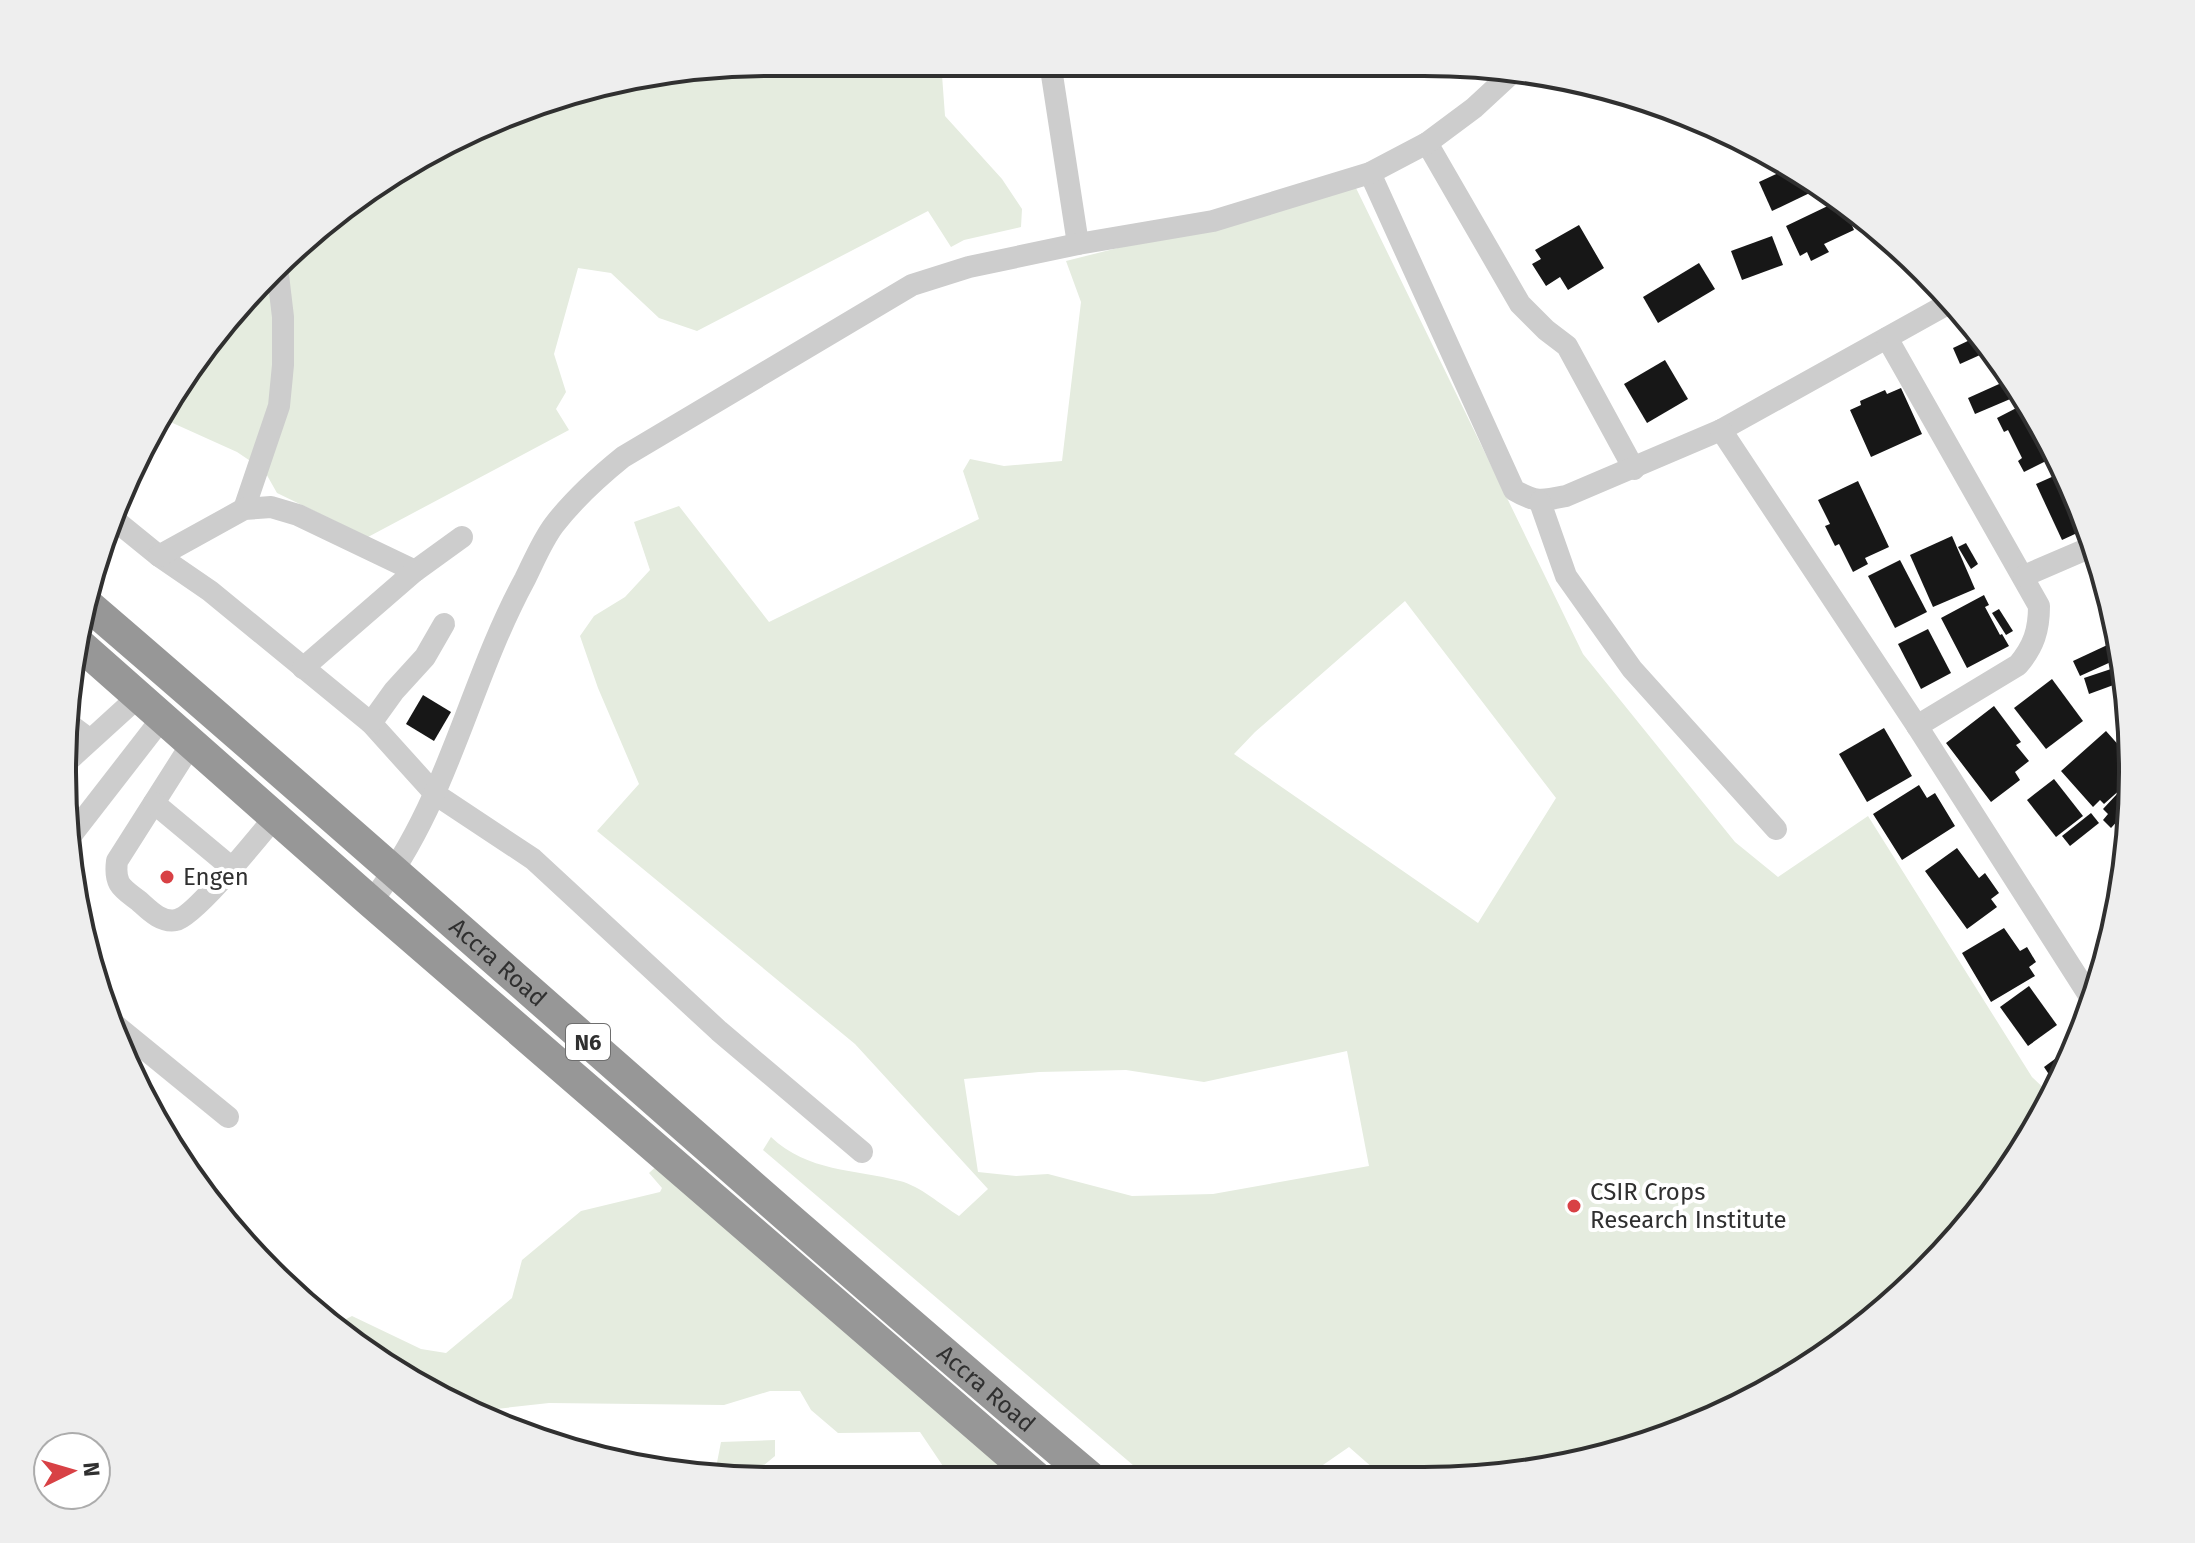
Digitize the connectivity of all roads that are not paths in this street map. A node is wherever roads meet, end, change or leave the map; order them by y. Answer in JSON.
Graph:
{"nodes":[{"id":1,"x":1052,"y":76,"type":"edge"},
{"id":2,"x":1503,"y":81,"type":"edge"},
{"id":3,"x":1427,"y":143,"type":"junction"},
{"id":4,"x":1370,"y":173,"type":"junction"},
{"id":5,"x":1078,"y":244,"type":"junction"},
{"id":6,"x":279,"y":282,"type":"edge"},
{"id":7,"x":1941,"y":308,"type":"edge"},
{"id":8,"x":1887,"y":338,"type":"junction"},
{"id":9,"x":1721,"y":430,"type":"junction"},
{"id":10,"x":1634,"y":469,"type":"junction"},
{"id":11,"x":1540,"y":502,"type":"junction"},
{"id":12,"x":244,"y":509,"type":"junction"},
{"id":13,"x":121,"y":525,"type":"edge"},
{"id":14,"x":462,"y":537,"type":"dead end"},
{"id":15,"x":2083,"y":551,"type":"edge"},
{"id":16,"x":159,"y":556,"type":"junction"},
{"id":17,"x":415,"y":571,"type":"junction"},
{"id":18,"x":2024,"y":576,"type":"junction"},
{"id":19,"x":95,"y":611,"type":"edge"},
{"id":20,"x":444,"y":624,"type":"dead end"},
{"id":21,"x":87,"y":651,"type":"edge"},
{"id":22,"x":303,"y":668,"type":"junction"},
{"id":23,"x":139,"y":696,"type":"junction"},
{"id":24,"x":163,"y":717,"type":"junction"},
{"id":25,"x":371,"y":723,"type":"junction"},
{"id":26,"x":1917,"y":726,"type":"junction"},
{"id":27,"x":77,"y":730,"type":"edge"},
{"id":28,"x":89,"y":739,"type":"junction"},
{"id":29,"x":192,"y":743,"type":"junction"},
{"id":30,"x":76,"y":752,"type":"edge"},
{"id":31,"x":435,"y":794,"type":"junction"},
{"id":32,"x":154,"y":803,"type":"junction"},
{"id":33,"x":275,"y":817,"type":"junction"},
{"id":34,"x":78,"y":826,"type":"edge"},
{"id":35,"x":1776,"y":829,"type":"dead end"},
{"id":36,"x":232,"y":868,"type":"junction"},
{"id":37,"x":395,"y":871,"type":"junction"},
{"id":38,"x":371,"y":902,"type":"junction"},
{"id":39,"x":2084,"y":988,"type":"edge"},
{"id":40,"x":128,"y":1035,"type":"edge"},
{"id":41,"x":228,"y":1117,"type":"dead end"},
{"id":42,"x":862,"y":1152,"type":"dead end"},
{"id":43,"x":1024,"y":1467,"type":"edge"},
{"id":44,"x":1078,"y":1467,"type":"edge"}],
"edges":[{"from":1,"to":5,"type":"street"},
{"from":2,"to":3,"type":"street"},
{"from":3,"to":4,"type":"street"},
{"from":3,"to":10,"type":"street"},
{"from":4,"to":5,"type":"street"},
{"from":4,"to":11,"type":"street"},
{"from":5,"to":31,"type":"street"},
{"from":6,"to":12,"type":"street"},
{"from":7,"to":8,"type":"street"},
{"from":8,"to":9,"type":"street"},
{"from":8,"to":18,"type":"street"},
{"from":9,"to":10,"type":"street"},
{"from":9,"to":26,"type":"street"},
{"from":10,"to":11,"type":"street"},
{"from":11,"to":35,"type":"street"},
{"from":12,"to":16,"type":"street"},
{"from":12,"to":17,"type":"street"},
{"from":13,"to":16,"type":"street"},
{"from":14,"to":17,"type":"street"},
{"from":15,"to":18,"type":"street"},
{"from":16,"to":22,"type":"street"},
{"from":17,"to":22,"type":"street"},
{"from":18,"to":26,"type":"street"},
{"from":19,"to":37,"type":"highway","name":"Accra Road","number":"N6"},
{"from":20,"to":25,"type":"street"},
{"from":21,"to":23,"type":"highway","name":"Accra Road","number":"N6"},
{"from":22,"to":25,"type":"street"},
{"from":23,"to":24,"type":"highway","name":"Accra Road","number":"N6"},
{"from":23,"to":28,"type":"street"},
{"from":24,"to":29,"type":"highway","name":"Accra Road","number":"N6"},
{"from":24,"to":34,"type":"street"},
{"from":25,"to":31,"type":"street"},
{"from":26,"to":39,"type":"street"},
{"from":27,"to":28,"type":"street"},
{"from":28,"to":30,"type":"street"},
{"from":29,"to":32,"type":"street"},
{"from":29,"to":33,"type":"highway","name":"Accra Road","number":"N6"},
{"from":31,"to":37,"type":"street"},
{"from":31,"to":42,"type":"street"},
{"from":32,"to":36,"type":"street"},
{"from":32,"to":36,"type":"street"},
{"from":33,"to":36,"type":"street"},
{"from":33,"to":38,"type":"highway","name":"Accra Road","number":"N6"},
{"from":37,"to":38,"type":"street"},
{"from":37,"to":44,"type":"highway","name":"Accra Road","number":"N6"},
{"from":38,"to":43,"type":"highway","name":"Accra Road","number":"N6"},
{"from":40,"to":41,"type":"street"}]}
